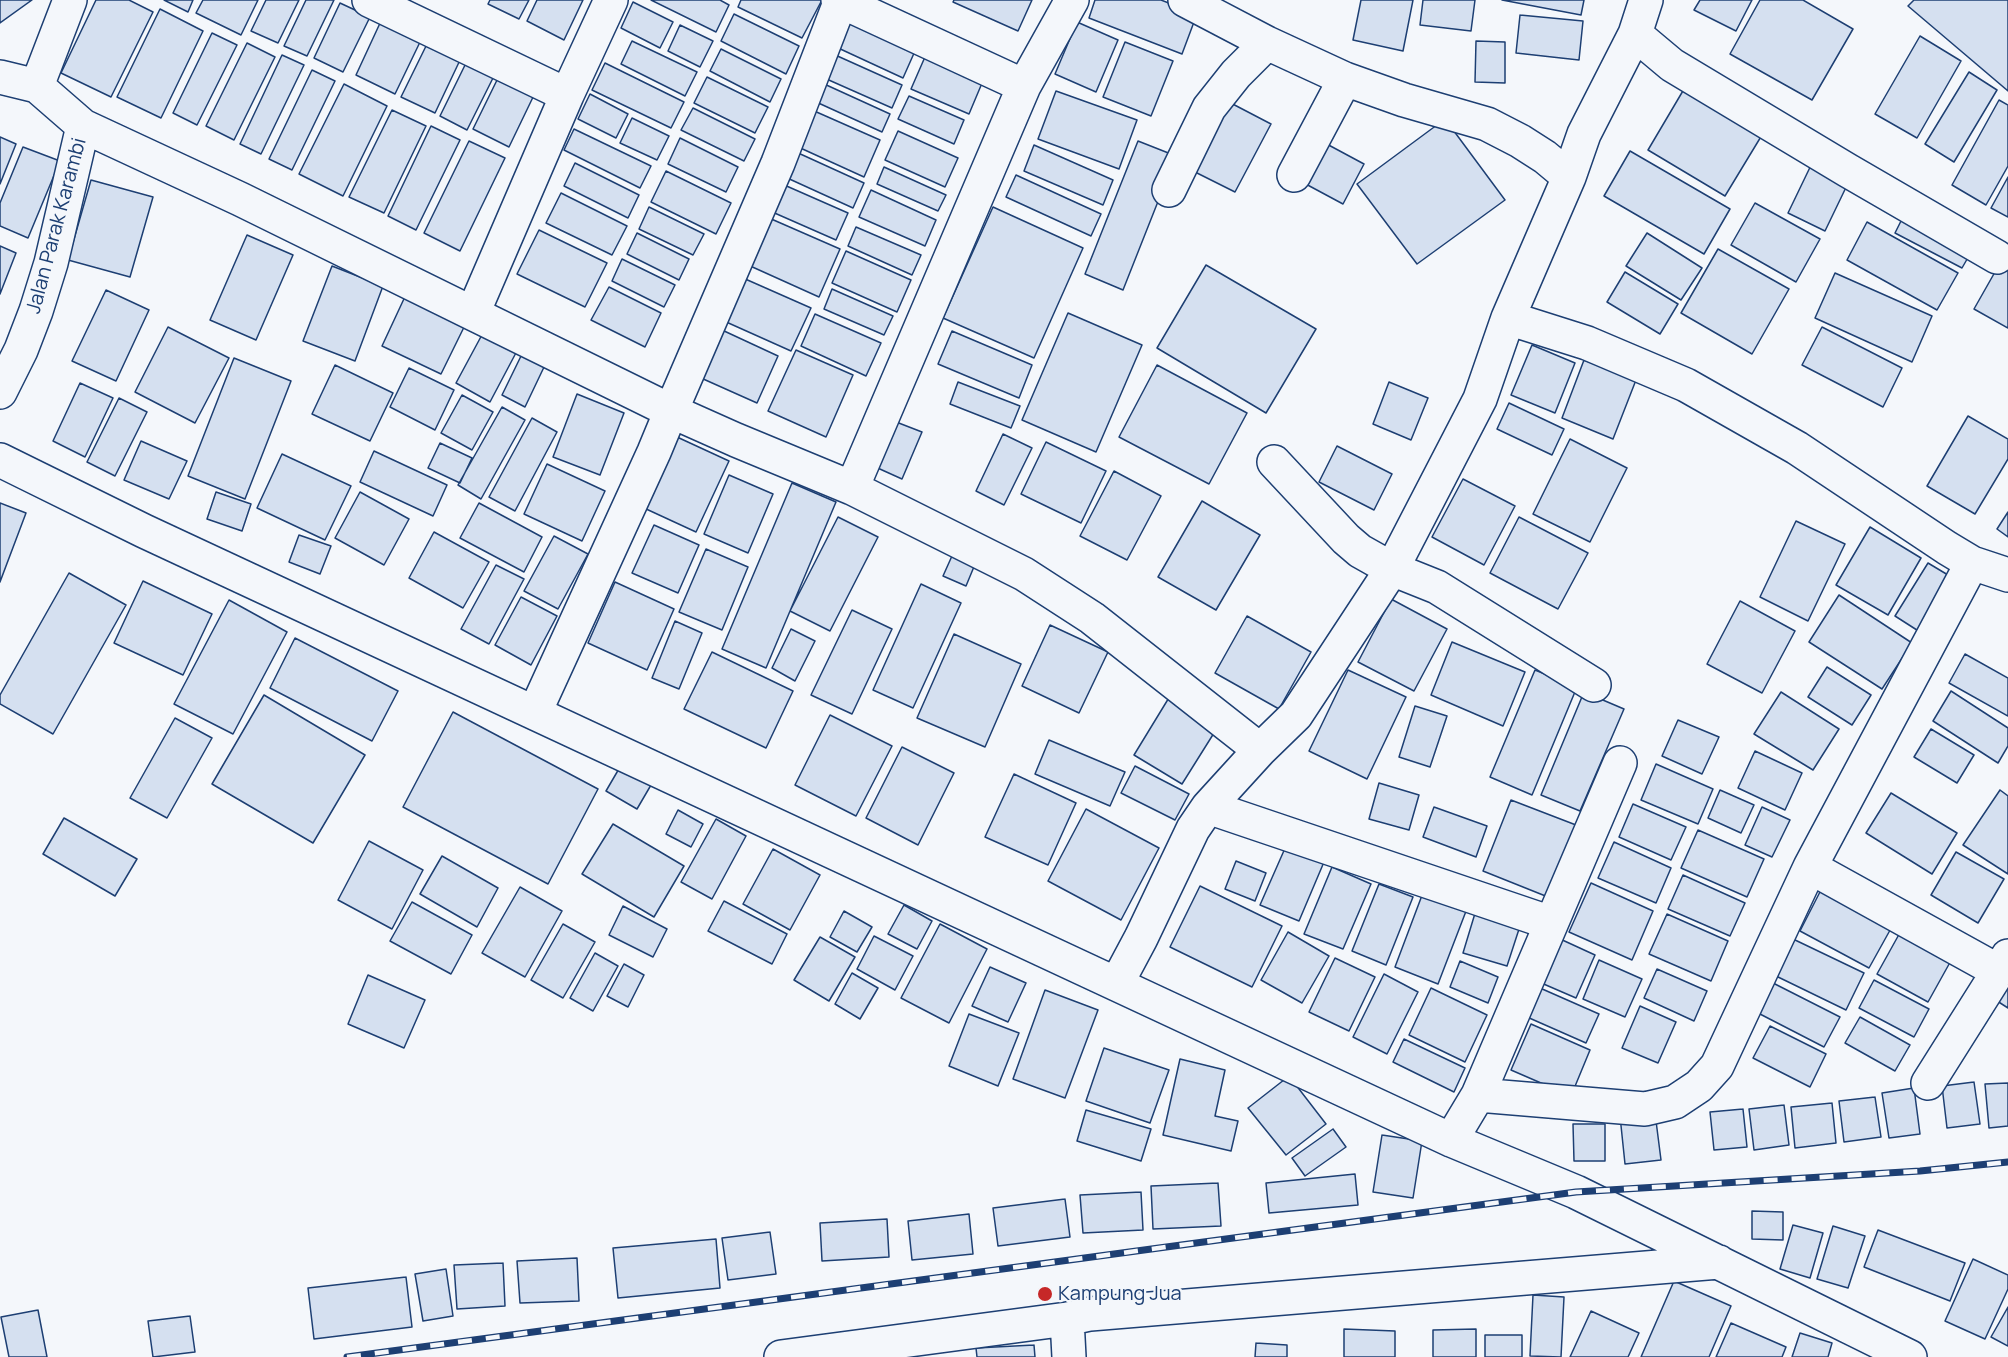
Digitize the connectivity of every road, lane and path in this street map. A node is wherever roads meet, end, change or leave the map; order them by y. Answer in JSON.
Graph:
{"nodes":[{"id":1,"x":70,"y":0,"type":"edge"},
{"id":2,"x":369,"y":0,"type":"edge"},
{"id":3,"x":611,"y":0,"type":"edge"},
{"id":4,"x":840,"y":0,"type":"edge"},
{"id":5,"x":1072,"y":0,"type":"edge"},
{"id":6,"x":1185,"y":0,"type":"edge"},
{"id":7,"x":1646,"y":0,"type":"edge"},
{"id":8,"x":1635,"y":34,"type":"junction"},
{"id":9,"x":1267,"y":43,"type":"junction"},
{"id":10,"x":0,"y":77,"type":"edge"},
{"id":11,"x":1346,"y":79,"type":"junction"},
{"id":12,"x":37,"y":86,"type":"junction"},
{"id":13,"x":1024,"y":86,"type":"junction"},
{"id":14,"x":567,"y":95,"type":"junction"},
{"id":15,"x":83,"y":126,"type":"junction"},
{"id":16,"x":1294,"y":175,"type":"dead end"},
{"id":17,"x":1569,"y":177,"type":"junction"},
{"id":18,"x":1169,"y":190,"type":"dead end"},
{"id":19,"x":1997,"y":257,"type":"dead end"},
{"id":20,"x":473,"y":313,"type":"junction"},
{"id":21,"x":1508,"y":318,"type":"junction"},
{"id":22,"x":0,"y":392,"type":"edge"},
{"id":23,"x":670,"y":411,"type":"junction"},
{"id":24,"x":0,"y":460,"type":"edge"},
{"id":25,"x":1274,"y":462,"type":"dead end"},
{"id":26,"x":852,"y":488,"type":"junction"},
{"id":27,"x":1972,"y":563,"type":"junction"},
{"id":28,"x":1392,"y":569,"type":"junction"},
{"id":29,"x":2008,"y":574,"type":"edge"},
{"id":30,"x":1594,"y":685,"type":"dead end"},
{"id":31,"x":535,"y":712,"type":"junction"},
{"id":32,"x":1260,"y":750,"type":"junction"},
{"id":33,"x":1620,"y":763,"type":"dead end"},
{"id":34,"x":1208,"y":807,"type":"junction"},
{"id":35,"x":1810,"y":867,"type":"junction"},
{"id":36,"x":1551,"y":923,"type":"junction"},
{"id":37,"x":2003,"y":963,"type":"edge"},
{"id":38,"x":1117,"y":983,"type":"junction"},
{"id":39,"x":1928,"y":1083,"type":"dead end"},
{"id":40,"x":1478,"y":1095,"type":"junction"},
{"id":41,"x":1451,"y":1140,"type":"junction"},
{"id":42,"x":1719,"y":1262,"type":"junction"},
{"id":43,"x":1067,"y":1319,"type":"junction"},
{"id":44,"x":781,"y":1357,"type":"edge"},
{"id":45,"x":1069,"y":1357,"type":"edge"},
{"id":46,"x":1910,"y":1357,"type":"edge"}],
"edges":[{"from":1,"to":12,"type":"street"},
{"from":2,"to":14,"type":"street"},
{"from":3,"to":14,"type":"street"},
{"from":4,"to":13,"type":"street"},
{"from":4,"to":23,"type":"street"},
{"from":5,"to":13,"type":"street"},
{"from":6,"to":9,"type":"street"},
{"from":7,"to":8,"type":"street"},
{"from":8,"to":17,"type":"street"},
{"from":8,"to":19,"type":"street"},
{"from":9,"to":11,"type":"street"},
{"from":9,"to":18,"type":"street"},
{"from":10,"to":12,"type":"street"},
{"from":11,"to":16,"type":"street"},
{"from":11,"to":17,"type":"street"},
{"from":12,"to":15,"type":"street"},
{"from":13,"to":26,"type":"street"},
{"from":14,"to":20,"type":"street"},
{"from":15,"to":20,"type":"street"},
{"from":15,"to":22,"type":"street","name":"Jalan Parak Karambi"},
{"from":17,"to":21,"type":"street"},
{"from":20,"to":23,"type":"street"},
{"from":21,"to":27,"type":"street"},
{"from":21,"to":28,"type":"street"},
{"from":23,"to":26,"type":"street"},
{"from":23,"to":31,"type":"street"},
{"from":24,"to":31,"type":"street"},
{"from":25,"to":28,"type":"street"},
{"from":26,"to":32,"type":"street"},
{"from":27,"to":29,"type":"street"},
{"from":27,"to":35,"type":"street"},
{"from":28,"to":30,"type":"street"},
{"from":28,"to":32,"type":"street"},
{"from":31,"to":38,"type":"street"},
{"from":32,"to":34,"type":"street"},
{"from":33,"to":36,"type":"street"},
{"from":34,"to":36,"type":"street"},
{"from":34,"to":38,"type":"street"},
{"from":35,"to":37,"type":"street"},
{"from":35,"to":40,"type":"street"},
{"from":36,"to":40,"type":"street"},
{"from":37,"to":39,"type":"street"},
{"from":38,"to":41,"type":"street"},
{"from":40,"to":41,"type":"street"},
{"from":41,"to":42,"type":"street"},
{"from":42,"to":43,"type":"street"},
{"from":42,"to":46,"type":"street"},
{"from":43,"to":44,"type":"street"},
{"from":43,"to":45,"type":"street"}]}
